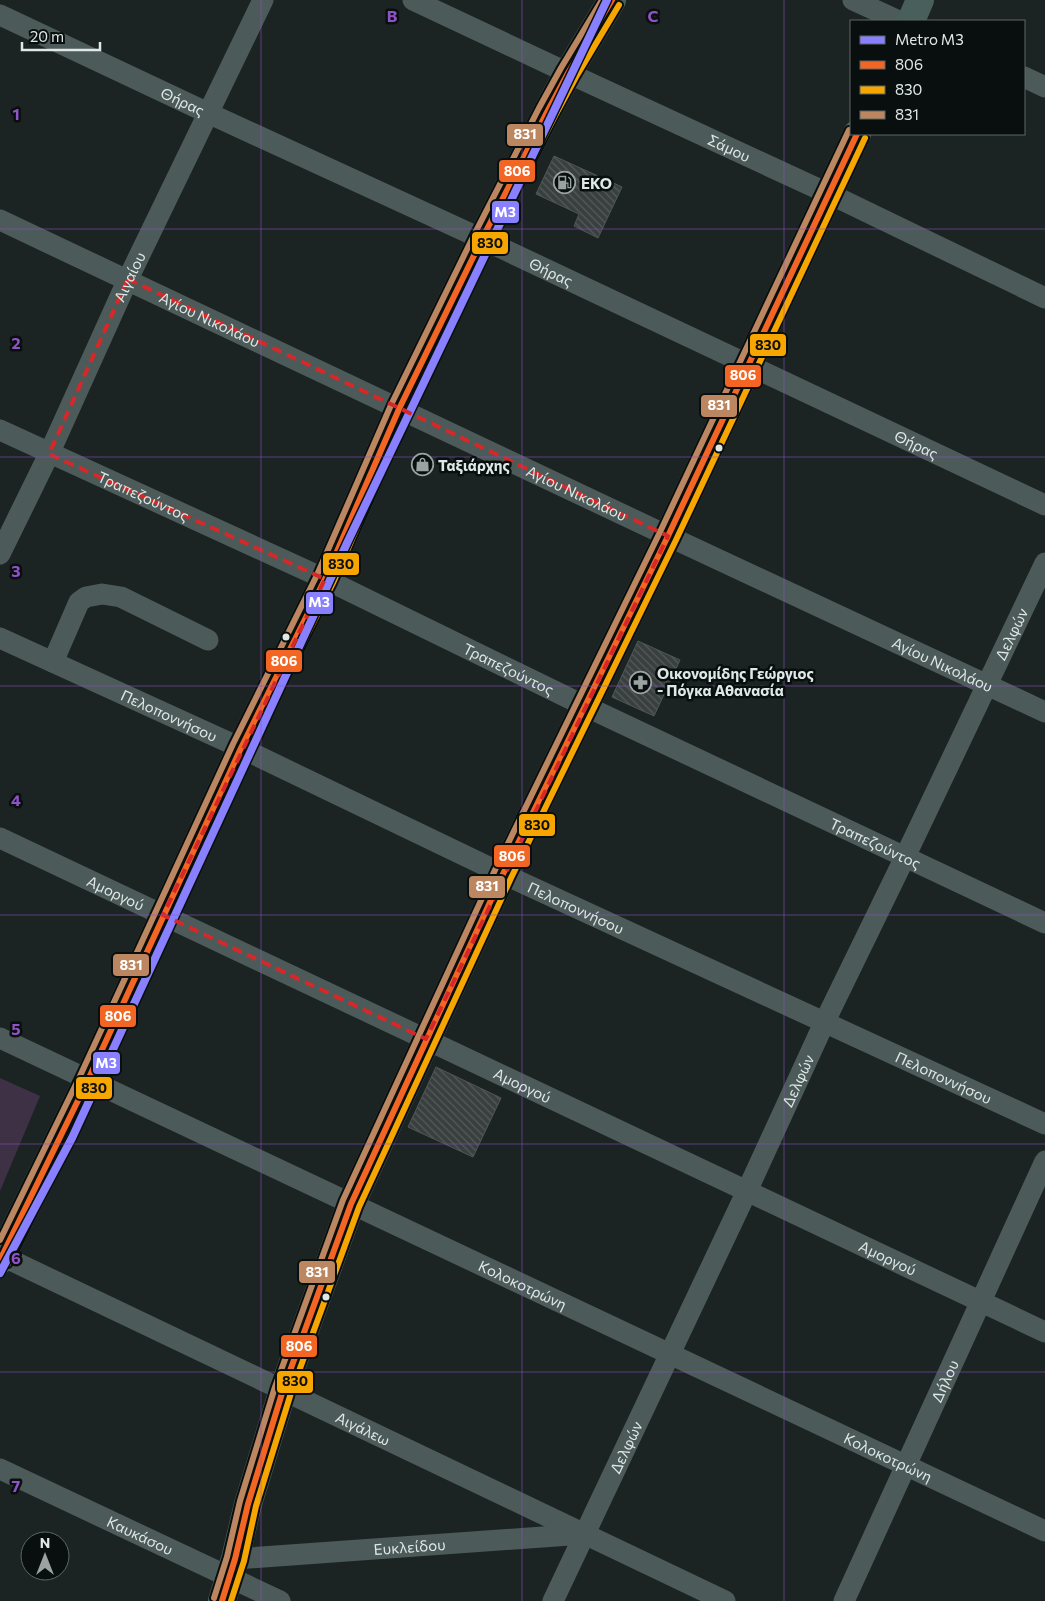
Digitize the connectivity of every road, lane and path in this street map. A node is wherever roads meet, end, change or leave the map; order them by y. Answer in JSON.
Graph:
{"nodes":[{"id":1,"x":262,"y":0,"type":"edge"},
{"id":2,"x":413,"y":0,"type":"edge"},
{"id":3,"x":612,"y":0,"type":"edge"},
{"id":4,"x":853,"y":0,"type":"edge"},
{"id":5,"x":920,"y":0,"type":"edge"},
{"id":6,"x":0,"y":16,"type":"edge"},
{"id":7,"x":897,"y":20,"type":"edge"},
{"id":8,"x":910,"y":20,"type":"edge"},
{"id":9,"x":568,"y":74,"type":"junction"},
{"id":10,"x":1025,"y":78,"type":"edge"},
{"id":11,"x":1045,"y":87,"type":"edge"},
{"id":12,"x":208,"y":113,"type":"junction"},
{"id":13,"x":857,"y":135,"type":"edge"},
{"id":14,"x":828,"y":193,"type":"junction"},
{"id":15,"x":0,"y":220,"type":"edge"},
{"id":16,"x":482,"y":239,"type":"junction"},
{"id":17,"x":128,"y":279,"type":"junction"},
{"id":18,"x":1045,"y":298,"type":"edge"},
{"id":19,"x":749,"y":366,"type":"junction"},
{"id":20,"x":399,"y":409,"type":"junction"},
{"id":21,"x":0,"y":430,"type":"edge"},
{"id":22,"x":48,"y":454,"type":"junction"},
{"id":23,"x":1045,"y":505,"type":"edge"},
{"id":24,"x":668,"y":536,"type":"junction"},
{"id":25,"x":0,"y":554,"type":"edge"},
{"id":26,"x":1045,"y":562,"type":"edge"},
{"id":27,"x":326,"y":579,"type":"junction"},
{"id":28,"x":0,"y":638,"type":"edge"},
{"id":29,"x":208,"y":640,"type":"dead end"},
{"id":30,"x":53,"y":662,"type":"junction"},
{"id":31,"x":987,"y":684,"type":"junction"},
{"id":32,"x":585,"y":706,"type":"junction"},
{"id":33,"x":1045,"y":712,"type":"edge"},
{"id":34,"x":241,"y":748,"type":"junction"},
{"id":35,"x":0,"y":838,"type":"edge"},
{"id":36,"x":905,"y":857,"type":"junction"},
{"id":37,"x":503,"y":874,"type":"junction"},
{"id":38,"x":163,"y":915,"type":"junction"},
{"id":39,"x":1045,"y":923,"type":"edge"},
{"id":40,"x":825,"y":1022,"type":"junction"},
{"id":41,"x":0,"y":1038,"type":"edge"},
{"id":42,"x":426,"y":1039,"type":"junction"},
{"id":43,"x":88,"y":1080,"type":"junction"},
{"id":44,"x":1045,"y":1124,"type":"edge"},
{"id":45,"x":1045,"y":1161,"type":"edge"},
{"id":46,"x":747,"y":1191,"type":"junction"},
{"id":47,"x":351,"y":1204,"type":"junction"},
{"id":48,"x":1,"y":1258,"type":"edge"},
{"id":49,"x":981,"y":1301,"type":"junction"},
{"id":50,"x":1045,"y":1332,"type":"edge"},
{"id":51,"x":669,"y":1354,"type":"junction"},
{"id":52,"x":283,"y":1390,"type":"junction"},
{"id":53,"x":906,"y":1466,"type":"junction"},
{"id":54,"x":0,"y":1469,"type":"edge"},
{"id":55,"x":1045,"y":1531,"type":"edge"},
{"id":56,"x":585,"y":1534,"type":"junction"},
{"id":57,"x":229,"y":1579,"type":"edge"},
{"id":58,"x":280,"y":1601,"type":"edge"},
{"id":59,"x":553,"y":1601,"type":"edge"},
{"id":60,"x":725,"y":1601,"type":"edge"},
{"id":61,"x":844,"y":1601,"type":"edge"}],
"edges":[{"from":1,"to":12,"type":"street","name":"Αιγαίου"},
{"from":2,"to":9,"type":"street","name":"Σάμου"},
{"from":3,"to":9,"type":"street"},
{"from":4,"to":7,"type":"street"},
{"from":5,"to":8,"type":"street"},
{"from":6,"to":12,"type":"street","name":"Θήρας"},
{"from":9,"to":14,"type":"street","name":"Σάμου"},
{"from":9,"to":16,"type":"street"},
{"from":10,"to":11,"type":"street"},
{"from":12,"to":16,"type":"street","name":"Θήρας"},
{"from":12,"to":17,"type":"street","name":"Αιγαίου"},
{"from":13,"to":14,"type":"street"},
{"from":14,"to":18,"type":"street","name":"Σάμου"},
{"from":14,"to":19,"type":"street"},
{"from":15,"to":17,"type":"street","name":"Αγίου Νικολάου"},
{"from":16,"to":19,"type":"street","name":"Θήρας"},
{"from":16,"to":20,"type":"street"},
{"from":17,"to":20,"type":"street","name":"Αγίου Νικολάου"},
{"from":17,"to":22,"type":"street","name":"Αιγαίου"},
{"from":19,"to":23,"type":"street","name":"Θήρας"},
{"from":19,"to":24,"type":"street"},
{"from":20,"to":24,"type":"street","name":"Αγίου Νικολάου"},
{"from":20,"to":27,"type":"street"},
{"from":21,"to":22,"type":"street","name":"Τραπεζούντος"},
{"from":22,"to":25,"type":"street","name":"Αιγαίου"},
{"from":22,"to":27,"type":"street","name":"Τραπεζούντος"},
{"from":24,"to":31,"type":"street","name":"Αγίου Νικολάου"},
{"from":24,"to":32,"type":"street"},
{"from":26,"to":31,"type":"street","name":"Δελφών"},
{"from":27,"to":32,"type":"street","name":"Τραπεζούντος"},
{"from":27,"to":34,"type":"street"},
{"from":28,"to":30,"type":"street","name":"Πελοποννήσου"},
{"from":29,"to":30,"type":"street"},
{"from":30,"to":34,"type":"street","name":"Πελοποννήσου"},
{"from":31,"to":33,"type":"street","name":"Αγίου Νικολάου"},
{"from":31,"to":36,"type":"street","name":"Δελφών"},
{"from":32,"to":36,"type":"street","name":"Τραπεζούντος"},
{"from":32,"to":37,"type":"street"},
{"from":34,"to":37,"type":"street","name":"Πελοποννήσου"},
{"from":34,"to":38,"type":"street"},
{"from":35,"to":38,"type":"street","name":"Αμοργού"},
{"from":36,"to":39,"type":"street","name":"Τραπεζούντος"},
{"from":36,"to":40,"type":"street","name":"Δελφών"},
{"from":37,"to":40,"type":"street","name":"Πελοποννήσου"},
{"from":37,"to":42,"type":"street"},
{"from":38,"to":42,"type":"street","name":"Αμοργού"},
{"from":38,"to":43,"type":"street"},
{"from":40,"to":44,"type":"street","name":"Πελοποννήσου"},
{"from":40,"to":46,"type":"street","name":"Δελφών"},
{"from":41,"to":43,"type":"street","name":"Κολοκοτρώνη"},
{"from":42,"to":46,"type":"street","name":"Αμοργού"},
{"from":42,"to":47,"type":"street"},
{"from":43,"to":47,"type":"street","name":"Κολοκοτρώνη"},
{"from":43,"to":48,"type":"street"},
{"from":45,"to":49,"type":"street","name":"Δήλου"},
{"from":46,"to":49,"type":"street","name":"Αμοργού"},
{"from":46,"to":51,"type":"street","name":"Δελφών"},
{"from":47,"to":51,"type":"street","name":"Κολοκοτρώνη"},
{"from":47,"to":52,"type":"street"},
{"from":48,"to":52,"type":"street","name":"Αιγάλεω"},
{"from":49,"to":50,"type":"street","name":"Αμοργού"},
{"from":49,"to":53,"type":"street","name":"Δήλου"},
{"from":51,"to":53,"type":"street","name":"Κολοκοτρώνη"},
{"from":51,"to":56,"type":"street","name":"Δελφών"},
{"from":52,"to":56,"type":"street","name":"Αιγάλεω"},
{"from":52,"to":57,"type":"street"},
{"from":53,"to":55,"type":"street","name":"Κολοκοτρώνη"},
{"from":53,"to":61,"type":"street","name":"Δήλου"},
{"from":54,"to":57,"type":"street","name":"Καυκάσου"},
{"from":56,"to":57,"type":"street","name":"Ευκλείδου"},
{"from":56,"to":59,"type":"street","name":"Δελφών"},
{"from":56,"to":60,"type":"street","name":"Αιγάλεω"},
{"from":57,"to":58,"type":"street","name":"Καυκάσου"}]}
